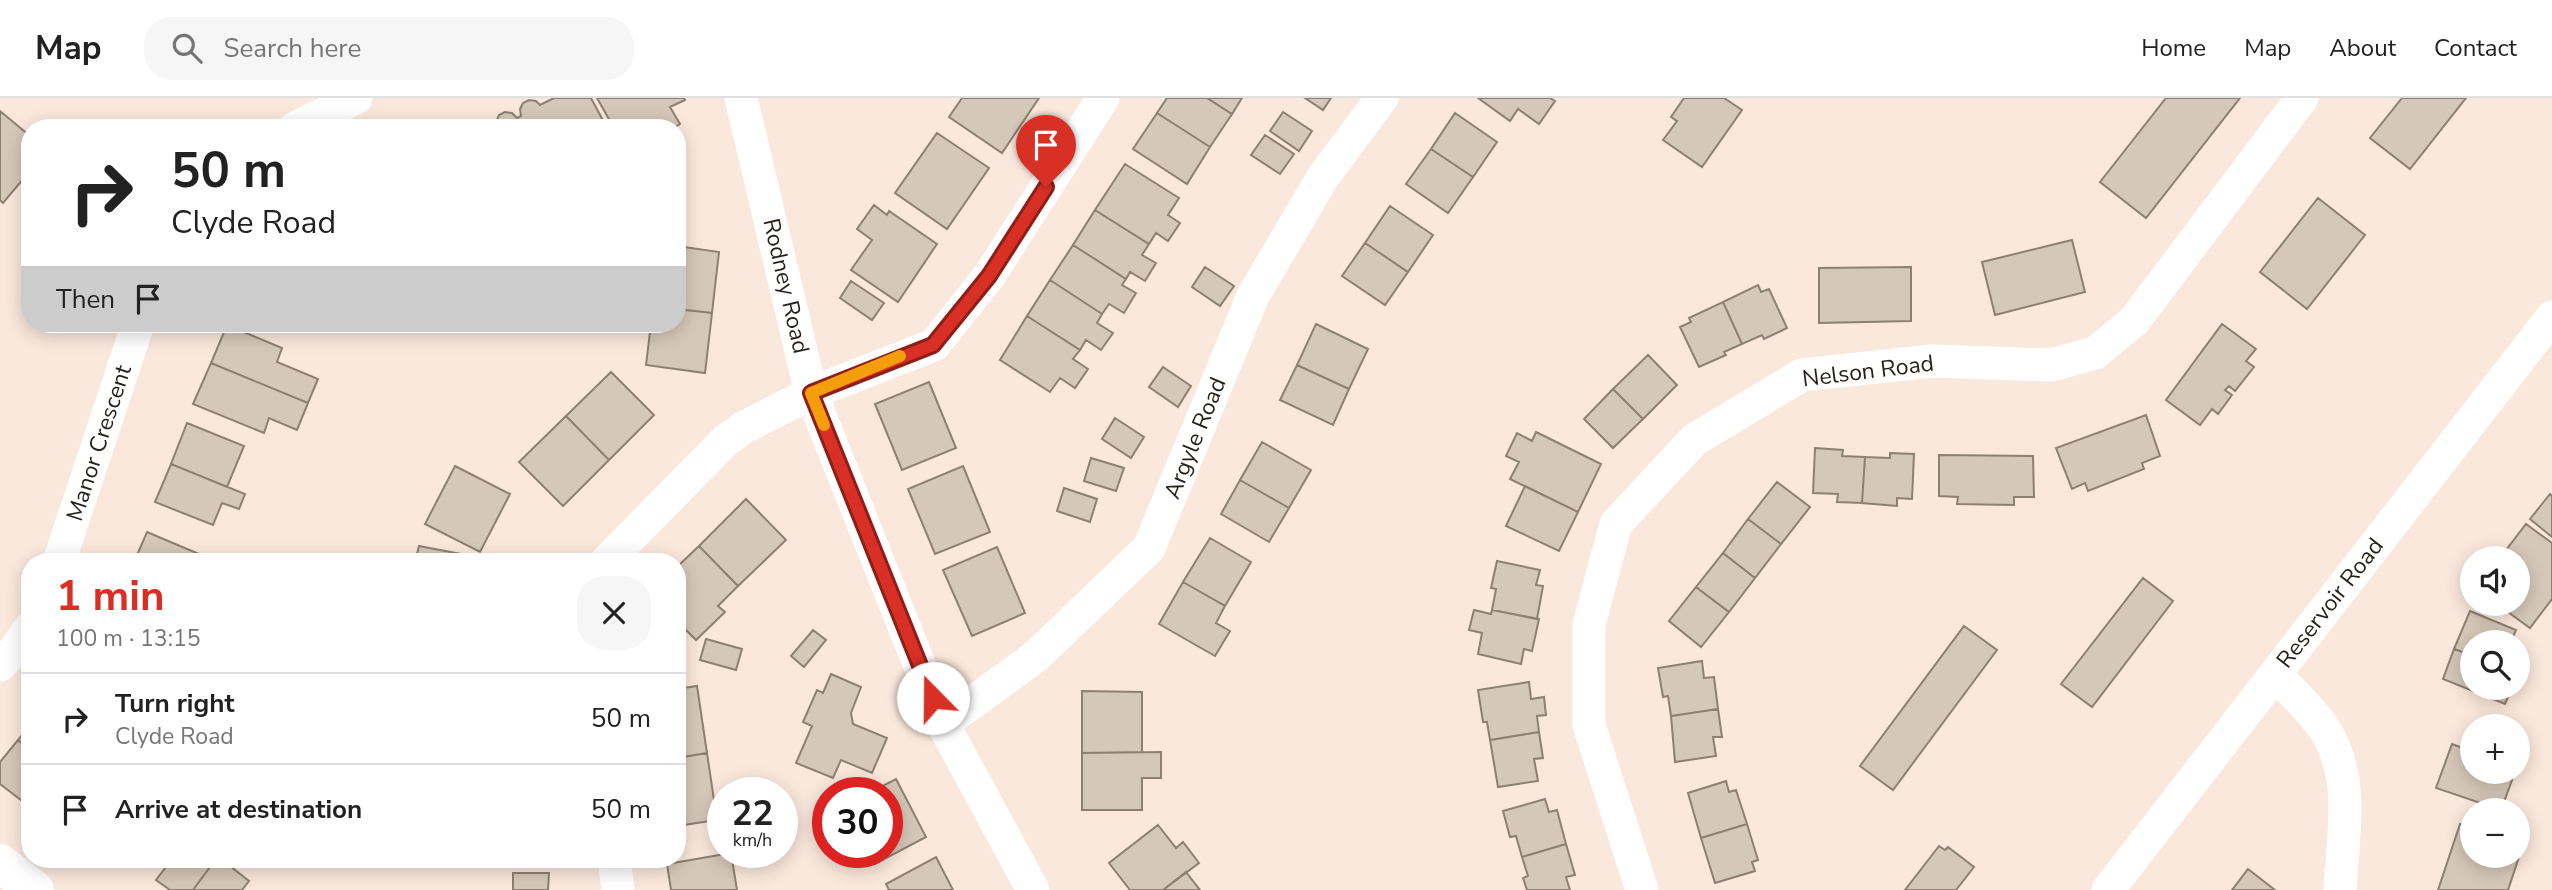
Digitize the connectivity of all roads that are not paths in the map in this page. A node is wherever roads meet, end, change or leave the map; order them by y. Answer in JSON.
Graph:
{"nodes":[{"id":1,"x":356,"y":98,"type":"edge"},
{"id":2,"x":741,"y":98,"type":"edge"},
{"id":3,"x":1103,"y":98,"type":"edge"},
{"id":4,"x":1382,"y":98,"type":"edge"},
{"id":5,"x":2302,"y":98,"type":"edge"},
{"id":6,"x":313,"y":119,"type":"edge"},
{"id":7,"x":2552,"y":317,"type":"edge"},
{"id":8,"x":135,"y":333,"type":"edge"},
{"id":9,"x":811,"y":393,"type":"junction"},
{"id":10,"x":63,"y":553,"type":"edge"},
{"id":11,"x":615,"y":553,"type":"edge"},
{"id":12,"x":21,"y":641,"type":"edge"},
{"id":13,"x":0,"y":665,"type":"edge"},
{"id":14,"x":2275,"y":674,"type":"junction"},
{"id":15,"x":943,"y":724,"type":"junction"},
{"id":16,"x":0,"y":863,"type":"edge"},
{"id":17,"x":615,"y":868,"type":"edge"},
{"id":18,"x":35,"y":890,"type":"edge"},
{"id":19,"x":618,"y":890,"type":"edge"},
{"id":20,"x":1033,"y":890,"type":"edge"},
{"id":21,"x":1643,"y":890,"type":"edge"},
{"id":22,"x":2108,"y":890,"type":"edge"},
{"id":23,"x":2340,"y":890,"type":"edge"}],
"edges":[{"from":1,"to":6,"type":"street"},
{"from":2,"to":9,"type":"street","name":"Rodney Road"},
{"from":3,"to":9,"type":"street"},
{"from":4,"to":15,"type":"street","name":"Argyle Road"},
{"from":5,"to":21,"type":"street","name":"Nelson Road"},
{"from":7,"to":14,"type":"street","name":"Reservoir Road"},
{"from":8,"to":10,"type":"street","name":"Manor Crescent"},
{"from":9,"to":11,"type":"street"},
{"from":9,"to":15,"type":"street","name":"Rodney Road"},
{"from":12,"to":13,"type":"street"},
{"from":14,"to":22,"type":"street","name":"Reservoir Road"},
{"from":14,"to":23,"type":"street"},
{"from":15,"to":20,"type":"street","name":"Rodney Road"},
{"from":16,"to":18,"type":"street"},
{"from":17,"to":19,"type":"street"}]}
